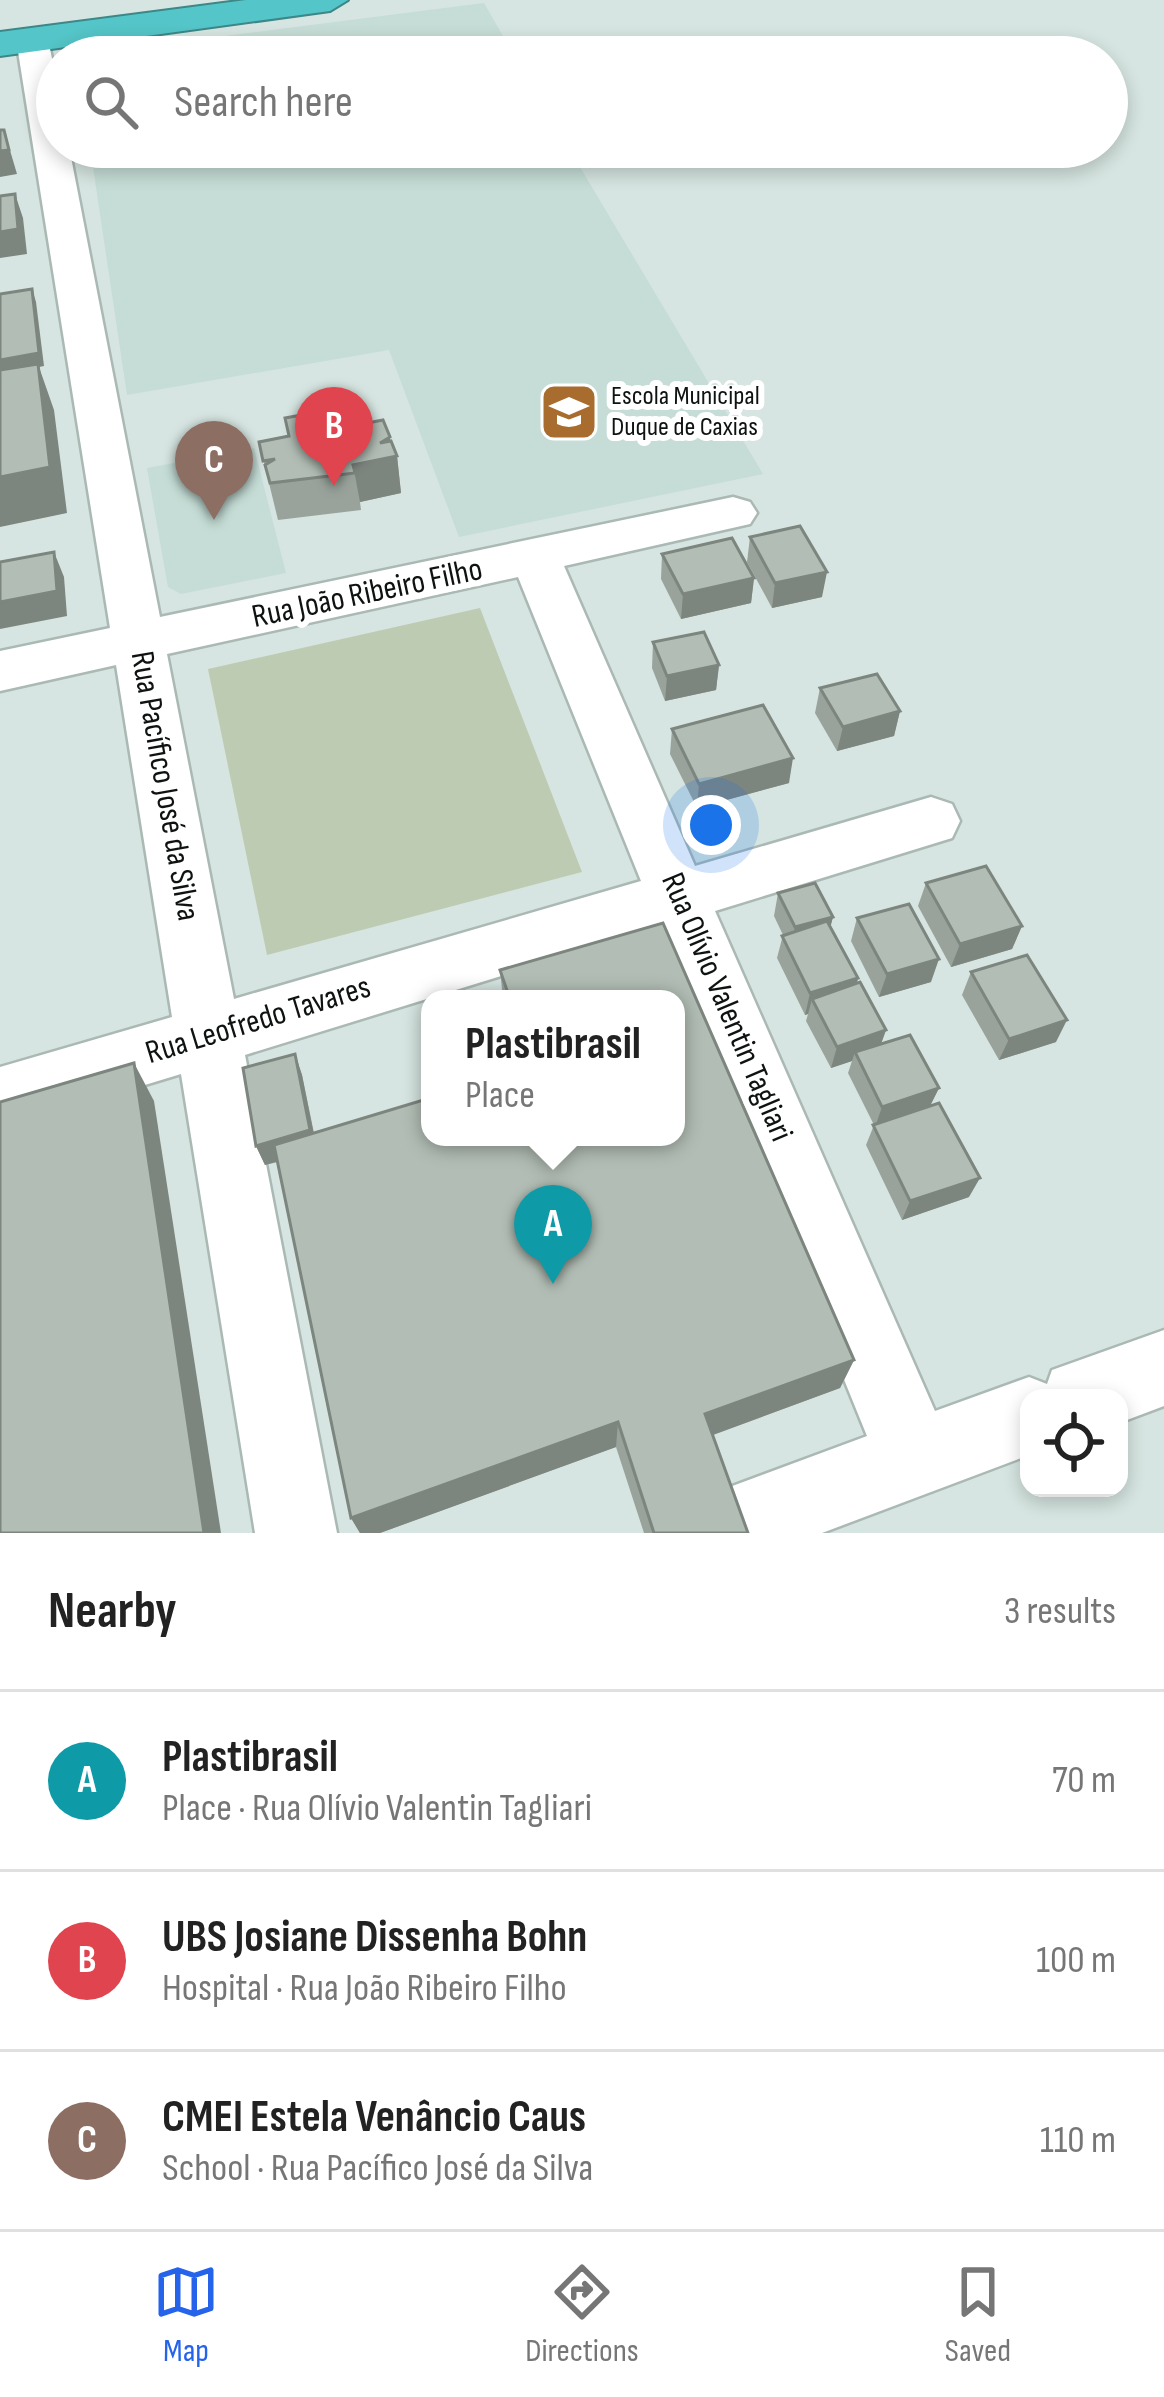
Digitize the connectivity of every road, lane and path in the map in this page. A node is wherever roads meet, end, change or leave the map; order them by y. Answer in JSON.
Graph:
{"nodes":[{"id":1,"x":330,"y":0,"type":"edge"},
{"id":2,"x":61,"y":36,"type":"edge"},
{"id":3,"x":16,"y":42,"type":"edge"},
{"id":4,"x":733,"y":513,"type":"dead end"},
{"id":5,"x":535,"y":558,"type":"junction"},
{"id":6,"x":141,"y":640,"type":"junction"},
{"id":7,"x":0,"y":671,"type":"edge"},
{"id":8,"x":931,"y":821,"type":"dead end"},
{"id":9,"x":681,"y":894,"type":"junction"},
{"id":10,"x":208,"y":1035,"type":"junction"},
{"id":11,"x":0,"y":1098,"type":"edge"},
{"id":12,"x":1164,"y":1368,"type":"edge"},
{"id":13,"x":1105,"y":1389,"type":"edge"},
{"id":14,"x":1020,"y":1419,"type":"edge"},
{"id":15,"x":915,"y":1457,"type":"junction"},
{"id":16,"x":729,"y":1527,"type":"edge"},
{"id":17,"x":296,"y":1533,"type":"edge"}],
"edges":[{"from":1,"to":2,"type":"highway"},
{"from":3,"to":6,"type":"street","name":"Rua Pacífico José da Silva"},
{"from":4,"to":5,"type":"street","name":"Rua João Ribeiro Filho"},
{"from":5,"to":6,"type":"street","name":"Rua João Ribeiro Filho"},
{"from":5,"to":9,"type":"street","name":"Rua Olívio Valentin Tagliari"},
{"from":6,"to":7,"type":"street","name":"Rua João Ribeiro Filho"},
{"from":6,"to":10,"type":"street","name":"Rua Pacífico José da Silva"},
{"from":8,"to":9,"type":"street","name":"Rua Leofredo Tavares"},
{"from":9,"to":10,"type":"street","name":"Rua Leofredo Tavares"},
{"from":9,"to":15,"type":"street","name":"Rua Olívio Valentin Tagliari"},
{"from":10,"to":11,"type":"street","name":"Rua Leofredo Tavares"},
{"from":10,"to":17,"type":"street","name":"Rua Pacífico José da Silva"},
{"from":12,"to":13,"type":"street"},
{"from":14,"to":15,"type":"street"},
{"from":15,"to":16,"type":"street"}]}
